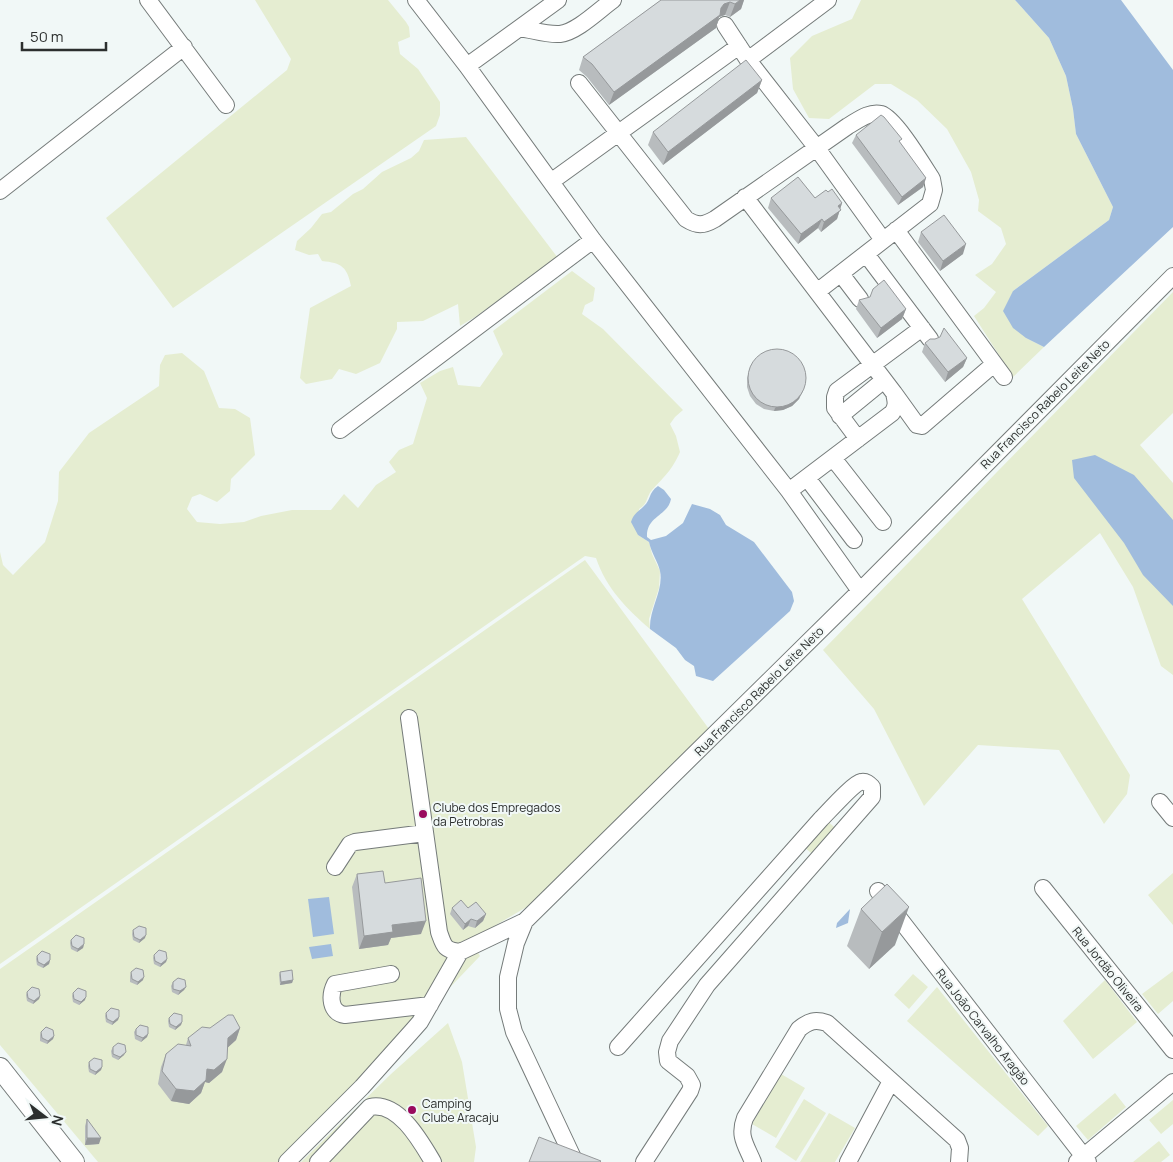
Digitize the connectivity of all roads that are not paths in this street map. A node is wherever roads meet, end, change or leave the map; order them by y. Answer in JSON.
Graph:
{"nodes":[{"id":1,"x":148,"y":0,"type":"edge"},
{"id":2,"x":416,"y":0,"type":"edge"},
{"id":3,"x":558,"y":0,"type":"edge"},
{"id":4,"x":613,"y":0,"type":"edge"},
{"id":5,"x":828,"y":0,"type":"edge"},
{"id":6,"x":725,"y":25,"type":"dead end"},
{"id":7,"x":520,"y":28,"type":"junction"},
{"id":8,"x":184,"y":47,"type":"junction"},
{"id":9,"x":743,"y":53,"type":"junction"},
{"id":10,"x":467,"y":66,"type":"junction"},
{"id":11,"x":579,"y":83,"type":"dead end"},
{"id":12,"x":226,"y":105,"type":"dead end"},
{"id":13,"x":619,"y":133,"type":"junction"},
{"id":14,"x":816,"y":147,"type":"junction"},
{"id":15,"x":552,"y":181,"type":"junction"},
{"id":16,"x":0,"y":191,"type":"edge"},
{"id":17,"x":745,"y":197,"type":"junction"},
{"id":18,"x":890,"y":235,"type":"junction"},
{"id":19,"x":593,"y":240,"type":"junction"},
{"id":20,"x":866,"y":254,"type":"junction"},
{"id":21,"x":840,"y":274,"type":"junction"},
{"id":22,"x":1173,"y":276,"type":"edge"},
{"id":23,"x":818,"y":292,"type":"junction"},
{"id":24,"x":860,"y":299,"type":"edge"},
{"id":25,"x":872,"y":364,"type":"junction"},
{"id":26,"x":884,"y":380,"type":"junction"},
{"id":27,"x":894,"y":393,"type":"junction"},
{"id":28,"x":840,"y":416,"type":"junction"},
{"id":29,"x":340,"y":430,"type":"dead end"},
{"id":30,"x":858,"y":438,"type":"junction"},
{"id":31,"x":833,"y":458,"type":"junction"},
{"id":32,"x":807,"y":478,"type":"junction"},
{"id":33,"x":789,"y":491,"type":"junction"},
{"id":34,"x":883,"y":522,"type":"dead end"},
{"id":35,"x":854,"y":540,"type":"dead end"},
{"id":36,"x":860,"y":591,"type":"junction"},
{"id":37,"x":409,"y":718,"type":"dead end"},
{"id":38,"x":1160,"y":802,"type":"dead end"},
{"id":39,"x":1173,"y":818,"type":"edge"},
{"id":40,"x":425,"y":833,"type":"junction"},
{"id":41,"x":335,"y":867,"type":"dead end"},
{"id":42,"x":1043,"y":888,"type":"dead end"},
{"id":43,"x":878,"y":891,"type":"edge"},
{"id":44,"x":525,"y":921,"type":"junction"},
{"id":45,"x":460,"y":952,"type":"junction"},
{"id":46,"x":686,"y":969,"type":"junction"},
{"id":47,"x":391,"y":974,"type":"dead end"},
{"id":48,"x":707,"y":985,"type":"junction"},
{"id":49,"x":430,"y":1005,"type":"junction"},
{"id":50,"x":618,"y":1047,"type":"dead end"},
{"id":51,"x":1173,"y":1050,"type":"edge"},
{"id":52,"x":0,"y":1068,"type":"edge"},
{"id":53,"x":891,"y":1081,"type":"junction"},
{"id":54,"x":1173,"y":1082,"type":"edge"},
{"id":55,"x":1083,"y":1160,"type":"edge"},
{"id":56,"x":74,"y":1162,"type":"edge"},
{"id":57,"x":287,"y":1162,"type":"edge"},
{"id":58,"x":318,"y":1162,"type":"edge"},
{"id":59,"x":433,"y":1162,"type":"edge"},
{"id":60,"x":575,"y":1162,"type":"edge"},
{"id":61,"x":644,"y":1162,"type":"edge"},
{"id":62,"x":754,"y":1162,"type":"edge"},
{"id":63,"x":848,"y":1162,"type":"edge"},
{"id":64,"x":959,"y":1162,"type":"edge"}],
"edges":[{"from":1,"to":8,"type":"street"},
{"from":2,"to":10,"type":"street"},
{"from":3,"to":7,"type":"street"},
{"from":4,"to":7,"type":"street"},
{"from":5,"to":9,"type":"street"},
{"from":6,"to":9,"type":"street"},
{"from":7,"to":10,"type":"street"},
{"from":8,"to":12,"type":"street"},
{"from":8,"to":16,"type":"street"},
{"from":9,"to":13,"type":"street"},
{"from":9,"to":14,"type":"street"},
{"from":10,"to":15,"type":"street"},
{"from":11,"to":13,"type":"street"},
{"from":13,"to":15,"type":"street"},
{"from":13,"to":17,"type":"street"},
{"from":14,"to":17,"type":"street"},
{"from":14,"to":18,"type":"street"},
{"from":14,"to":18,"type":"street"},
{"from":15,"to":19,"type":"street"},
{"from":17,"to":23,"type":"street"},
{"from":18,"to":20,"type":"street"},
{"from":18,"to":27,"type":"street"},
{"from":19,"to":29,"type":"street"},
{"from":19,"to":33,"type":"street"},
{"from":20,"to":21,"type":"street"},
{"from":20,"to":25,"type":"street"},
{"from":21,"to":23,"type":"street"},
{"from":21,"to":24,"type":"street"},
{"from":22,"to":36,"type":"street","name":"Rua Francisco Rabelo Leite Neto"},
{"from":23,"to":25,"type":"street"},
{"from":25,"to":26,"type":"street"},
{"from":25,"to":28,"type":"street"},
{"from":26,"to":27,"type":"street"},
{"from":26,"to":28,"type":"street"},
{"from":27,"to":30,"type":"street"},
{"from":28,"to":30,"type":"street"},
{"from":30,"to":31,"type":"street"},
{"from":31,"to":32,"type":"street"},
{"from":31,"to":34,"type":"street"},
{"from":32,"to":33,"type":"street"},
{"from":32,"to":35,"type":"street"},
{"from":33,"to":36,"type":"street"},
{"from":36,"to":44,"type":"street","name":"Rua Francisco Rabelo Leite Neto"},
{"from":37,"to":40,"type":"street"},
{"from":38,"to":39,"type":"street"},
{"from":40,"to":41,"type":"street"},
{"from":40,"to":45,"type":"street"},
{"from":42,"to":51,"type":"street","name":"Rua Jordão Oliveira"},
{"from":43,"to":55,"type":"street","name":"Rua João Carvalho Aragão"},
{"from":44,"to":45,"type":"street"},
{"from":44,"to":60,"type":"street","name":"Rua Francisco Rabelo Leite Neto"},
{"from":45,"to":49,"type":"street"},
{"from":46,"to":48,"type":"street"},
{"from":46,"to":48,"type":"street"},
{"from":46,"to":50,"type":"street"},
{"from":47,"to":49,"type":"street"},
{"from":48,"to":61,"type":"street"},
{"from":49,"to":57,"type":"street"},
{"from":52,"to":56,"type":"main road"},
{"from":53,"to":62,"type":"street"},
{"from":53,"to":63,"type":"street"},
{"from":53,"to":64,"type":"street"},
{"from":54,"to":55,"type":"street"},
{"from":58,"to":59,"type":"street"}]}
